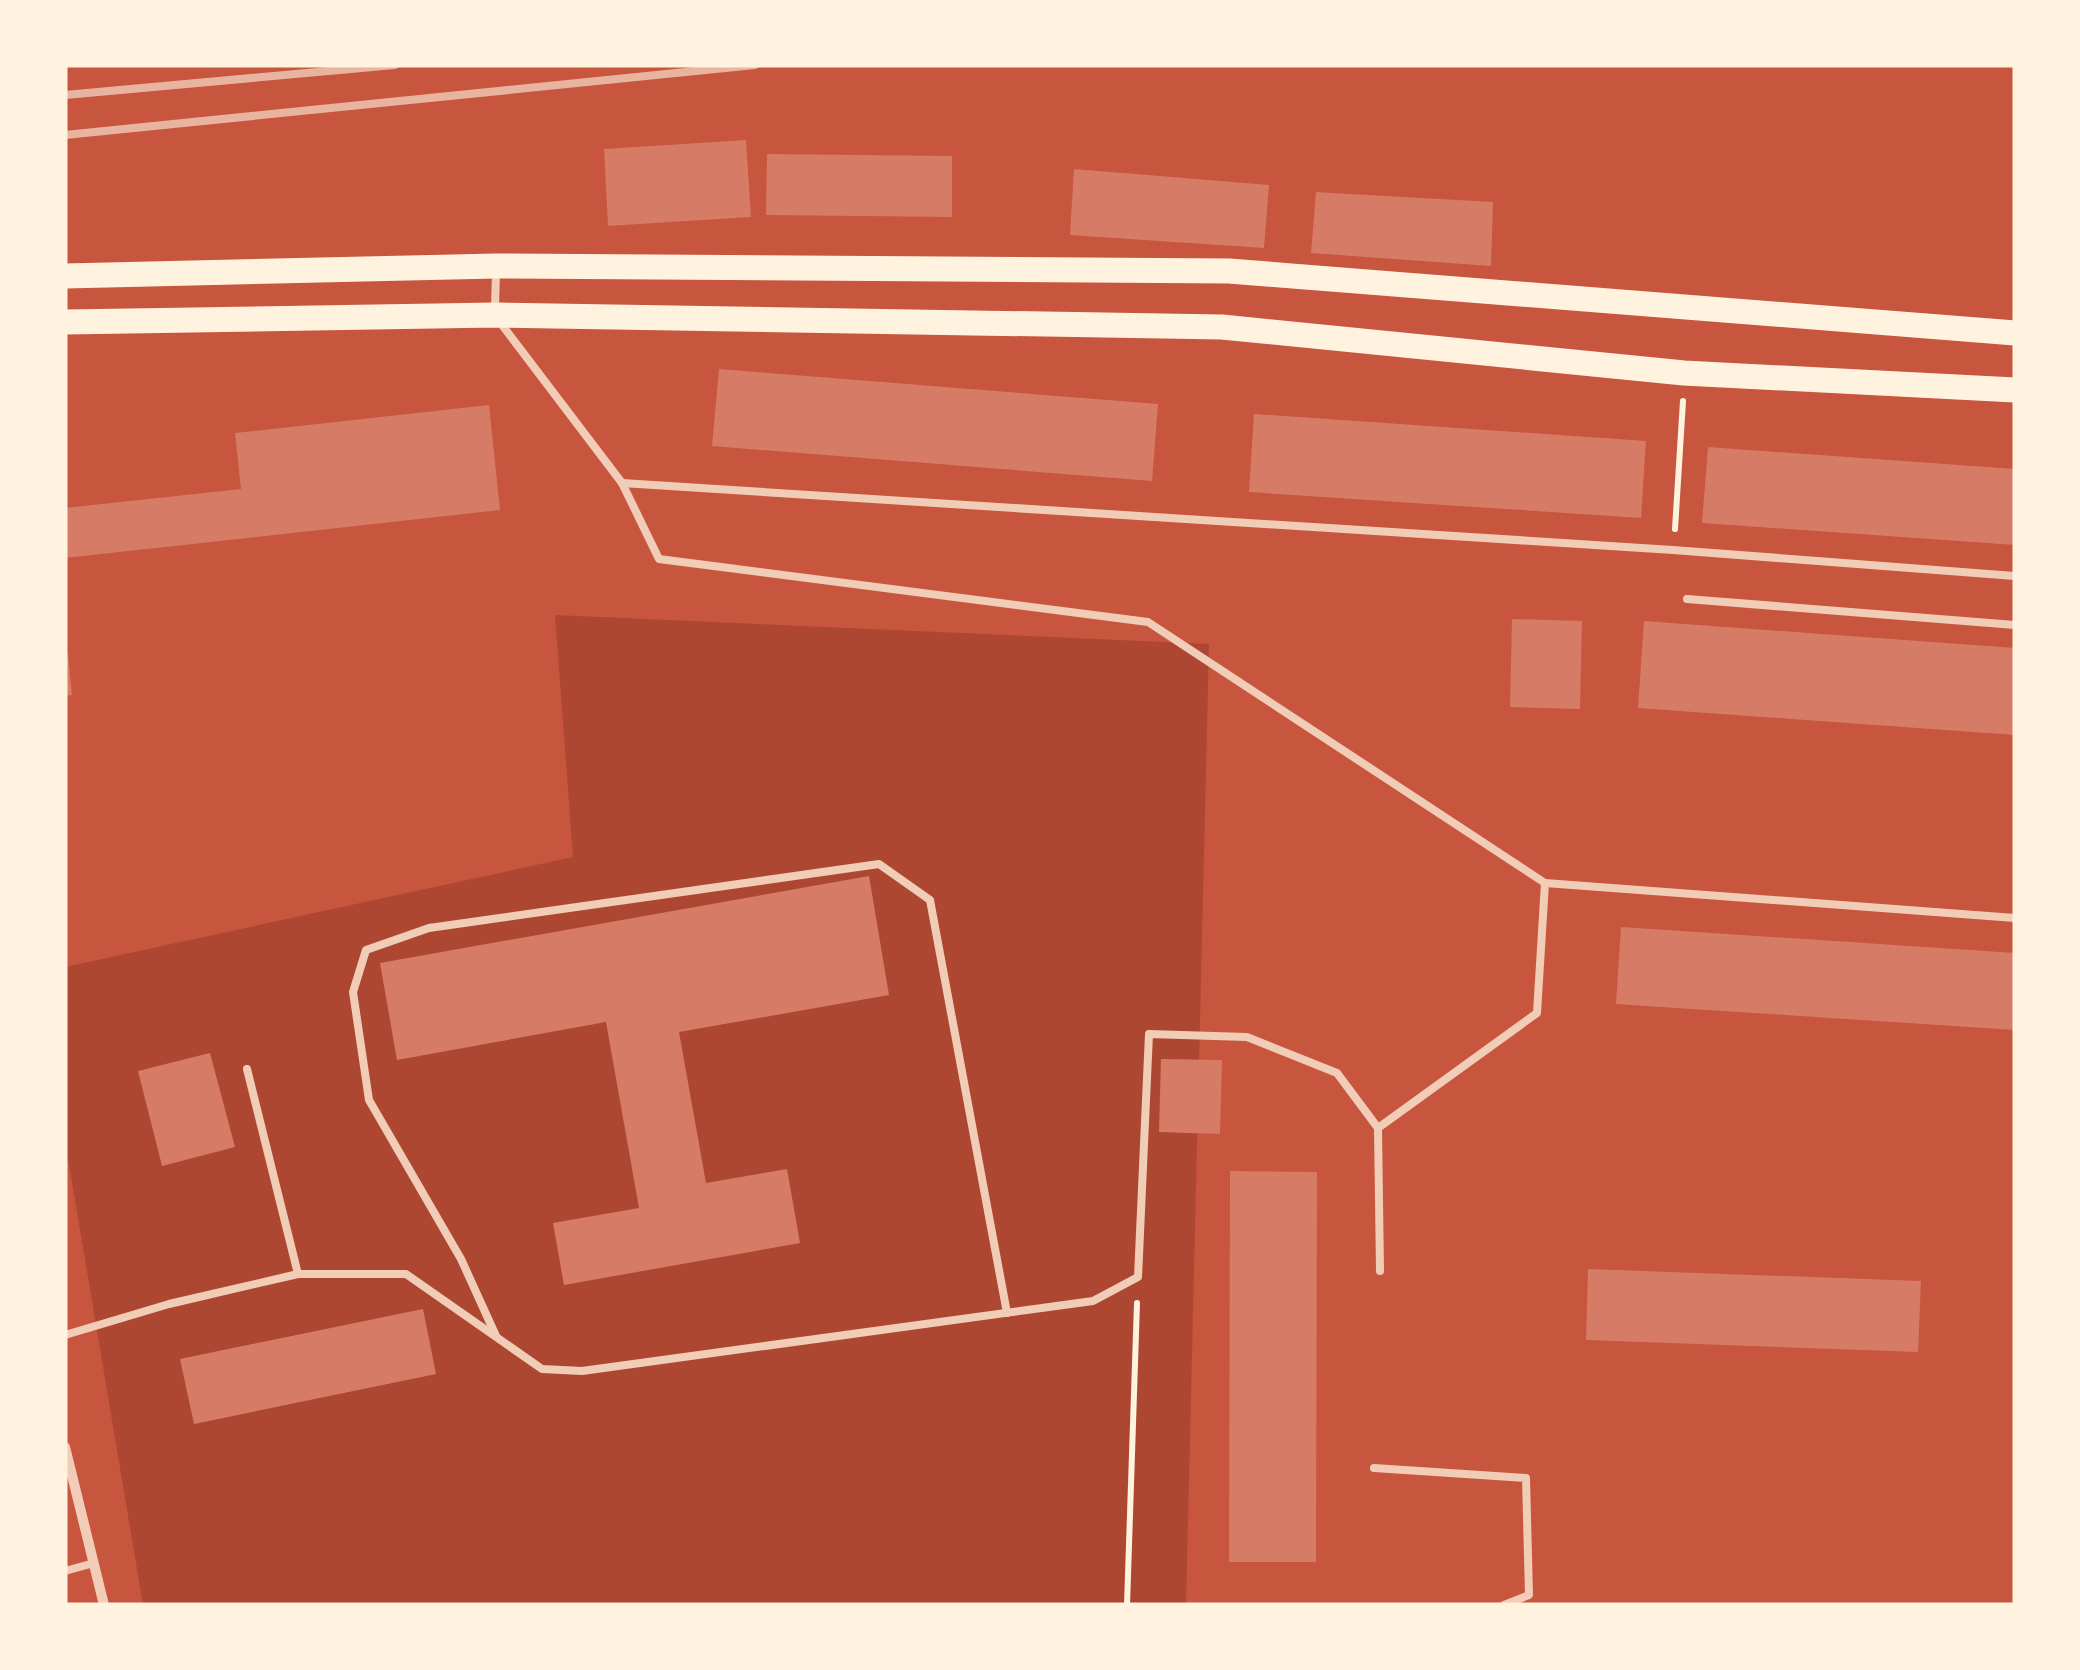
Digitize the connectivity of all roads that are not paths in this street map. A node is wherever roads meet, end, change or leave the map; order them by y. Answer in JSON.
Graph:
{"nodes":[{"id":1,"x":496,"y":266,"type":"junction"},
{"id":2,"x":65,"y":276,"type":"edge"},
{"id":3,"x":495,"y":314,"type":"junction"},
{"id":4,"x":65,"y":322,"type":"edge"},
{"id":5,"x":2015,"y":333,"type":"edge"},
{"id":6,"x":2015,"y":390,"type":"edge"},
{"id":7,"x":622,"y":483,"type":"junction"},
{"id":8,"x":2015,"y":576,"type":"edge"},
{"id":9,"x":1687,"y":599,"type":"dead end"},
{"id":10,"x":2015,"y":625,"type":"edge"},
{"id":11,"x":1545,"y":883,"type":"junction"},
{"id":12,"x":2015,"y":918,"type":"edge"},
{"id":13,"x":247,"y":1069,"type":"dead end"},
{"id":14,"x":1378,"y":1128,"type":"junction"},
{"id":15,"x":1380,"y":1271,"type":"dead end"},
{"id":16,"x":298,"y":1274,"type":"junction"},
{"id":17,"x":1007,"y":1313,"type":"junction"},
{"id":18,"x":65,"y":1334,"type":"edge"},
{"id":19,"x":498,"y":1340,"type":"junction"},
{"id":20,"x":65,"y":1447,"type":"edge"},
{"id":21,"x":1374,"y":1468,"type":"dead end"},
{"id":22,"x":94,"y":1563,"type":"junction"},
{"id":23,"x":65,"y":1571,"type":"edge"},
{"id":24,"x":104,"y":1605,"type":"edge"},
{"id":25,"x":1504,"y":1605,"type":"edge"}],
"edges":[{"from":1,"to":2,"type":"main road"},
{"from":1,"to":3,"type":"lane"},
{"from":1,"to":5,"type":"main road"},
{"from":3,"to":4,"type":"main road"},
{"from":3,"to":6,"type":"main road"},
{"from":3,"to":7,"type":"lane"},
{"from":7,"to":8,"type":"lane"},
{"from":7,"to":11,"type":"lane"},
{"from":9,"to":10,"type":"lane"},
{"from":11,"to":12,"type":"lane"},
{"from":11,"to":14,"type":"lane"},
{"from":13,"to":16,"type":"lane"},
{"from":14,"to":15,"type":"lane"},
{"from":14,"to":17,"type":"lane"},
{"from":16,"to":18,"type":"lane"},
{"from":16,"to":19,"type":"lane"},
{"from":17,"to":19,"type":"lane"},
{"from":17,"to":19,"type":"lane"},
{"from":20,"to":22,"type":"street"},
{"from":21,"to":25,"type":"lane"},
{"from":22,"to":23,"type":"lane"},
{"from":22,"to":24,"type":"street"}]}
